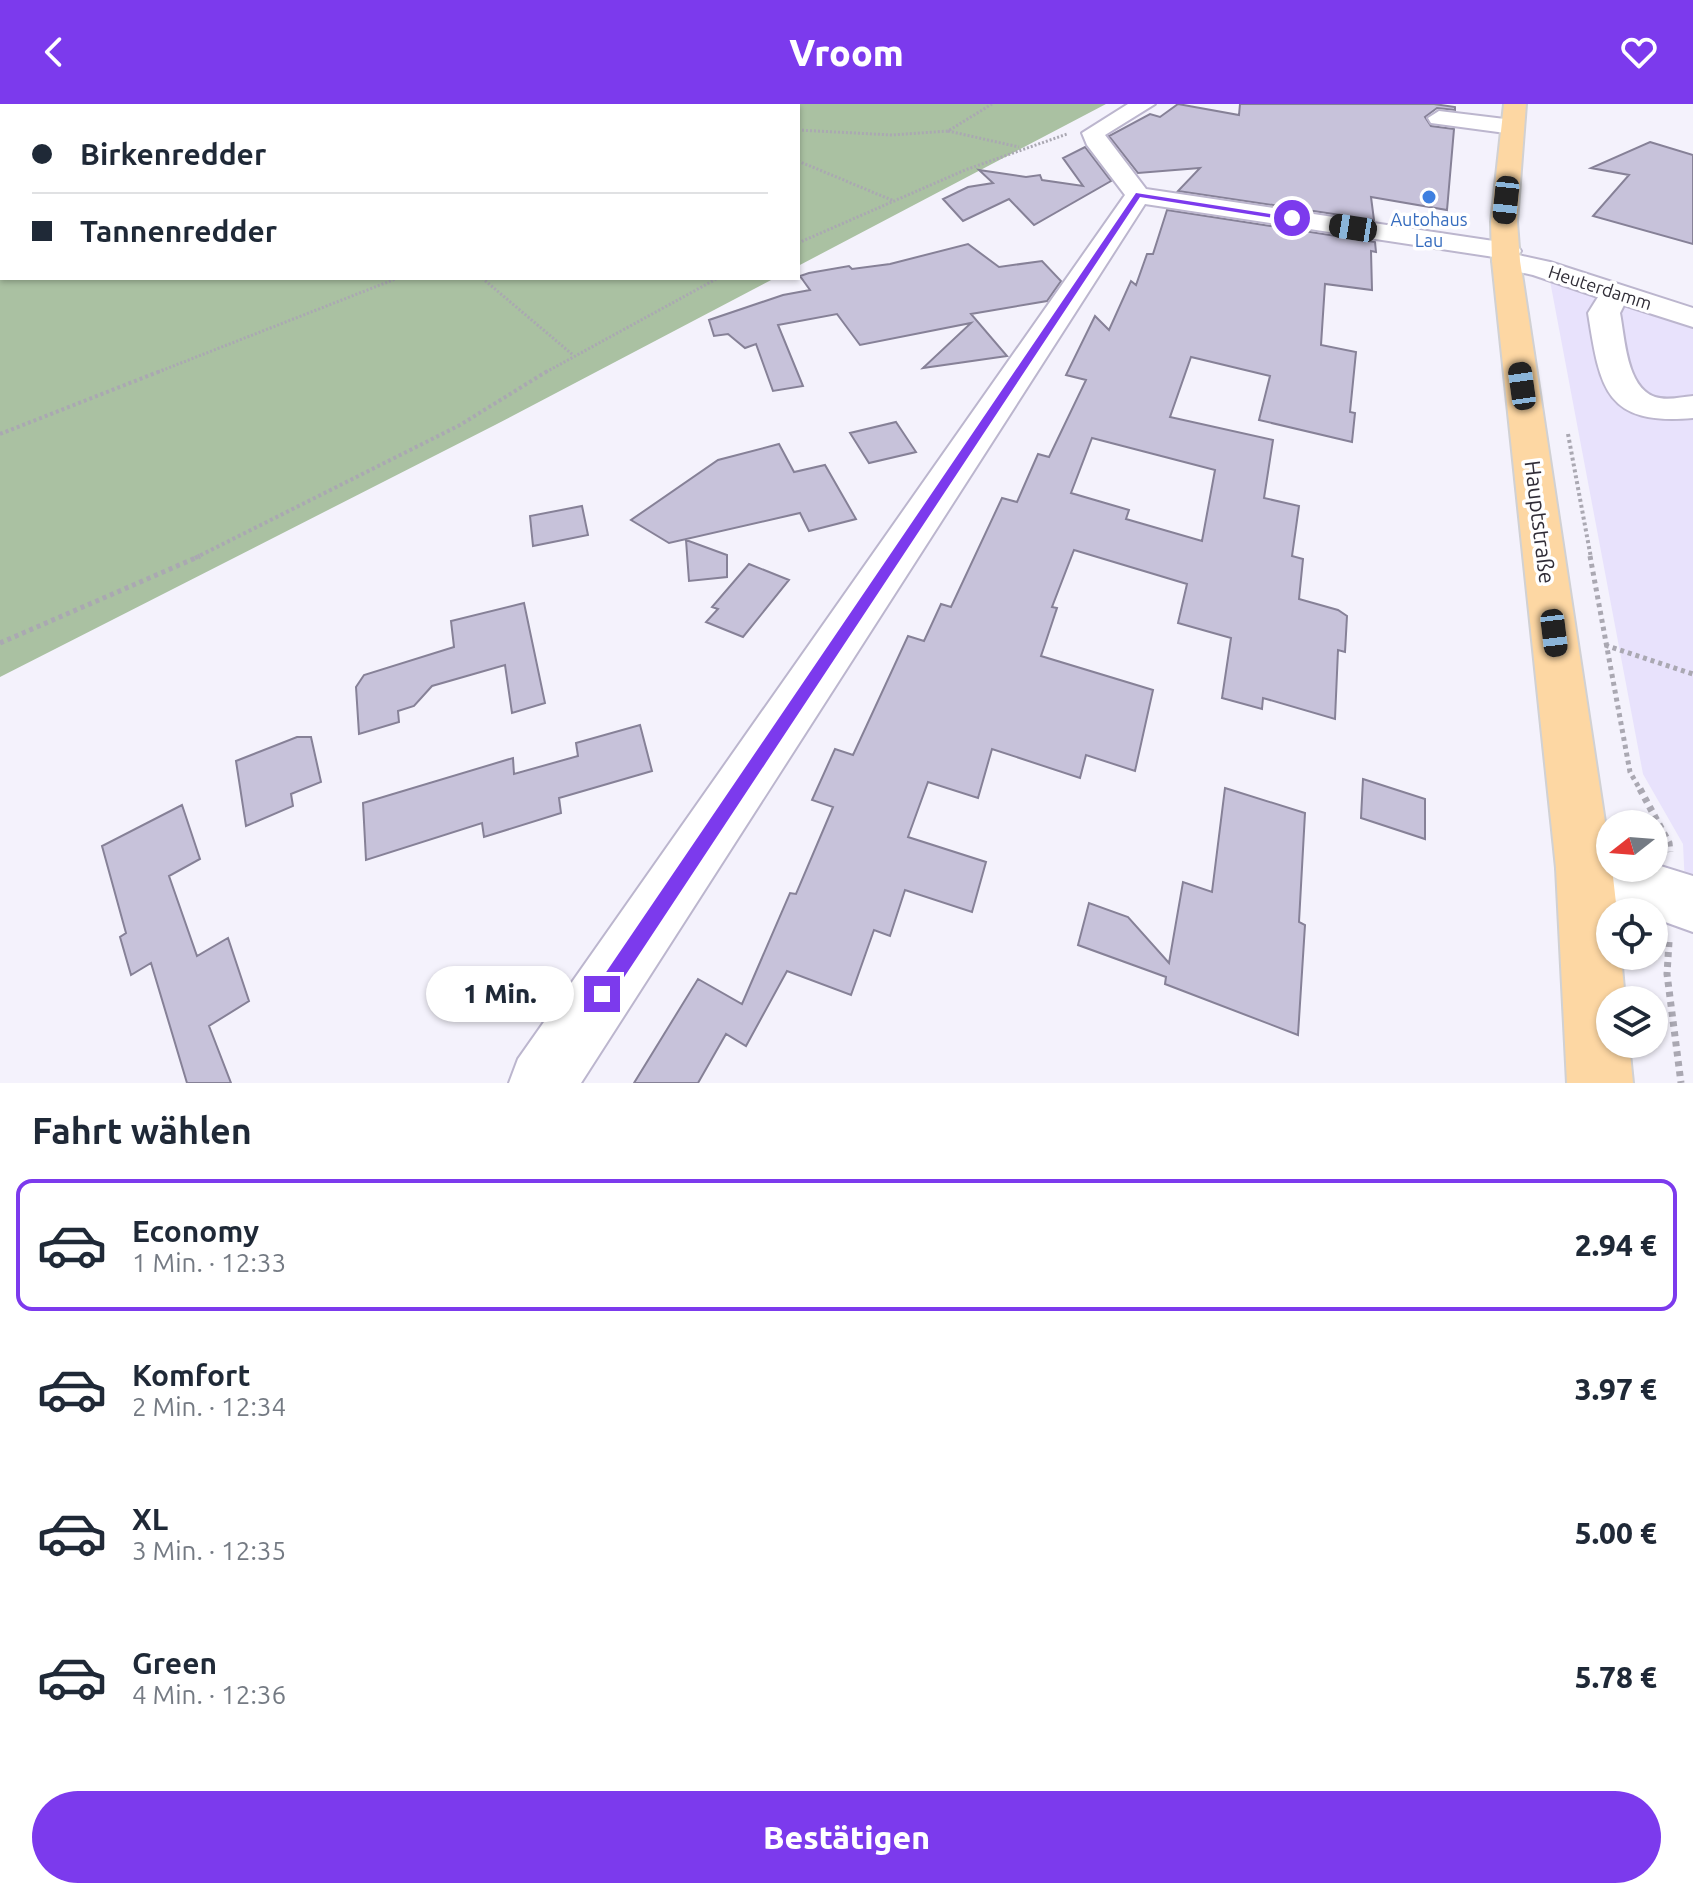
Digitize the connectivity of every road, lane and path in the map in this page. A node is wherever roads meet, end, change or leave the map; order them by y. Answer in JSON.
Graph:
{"nodes":[{"id":1,"x":992,"y":104,"type":"edge"},
{"id":2,"x":1144,"y":104,"type":"edge"},
{"id":3,"x":1514,"y":116,"type":"edge"},
{"id":4,"x":1439,"y":118,"type":"dead end"},
{"id":5,"x":1096,"y":129,"type":"junction"},
{"id":6,"x":800,"y":130,"type":"edge"},
{"id":7,"x":948,"y":131,"type":"junction"},
{"id":8,"x":1020,"y":148,"type":"junction"},
{"id":9,"x":800,"y":162,"type":"edge"},
{"id":10,"x":1138,"y":195,"type":"junction"},
{"id":11,"x":895,"y":202,"type":"junction"},
{"id":12,"x":1388,"y":207,"type":"dead end"},
{"id":13,"x":800,"y":242,"type":"edge"},
{"id":14,"x":1506,"y":246,"type":"junction"},
{"id":15,"x":393,"y":280,"type":"edge"},
{"id":16,"x":484,"y":280,"type":"edge"},
{"id":17,"x":714,"y":280,"type":"edge"},
{"id":18,"x":1616,"y":292,"type":"junction"},
{"id":19,"x":1693,"y":318,"type":"edge"},
{"id":20,"x":573,"y":355,"type":"junction"},
{"id":21,"x":1693,"y":407,"type":"edge"},
{"id":22,"x":1565,"y":419,"type":"dead end"},
{"id":23,"x":0,"y":434,"type":"edge"},
{"id":24,"x":0,"y":643,"type":"edge"},
{"id":25,"x":1605,"y":645,"type":"junction"},
{"id":26,"x":1693,"y":674,"type":"edge"},
{"id":27,"x":1584,"y":868,"type":"junction"},
{"id":28,"x":1683,"y":900,"type":"edge"},
{"id":29,"x":542,"y":1083,"type":"edge"},
{"id":30,"x":1600,"y":1083,"type":"edge"},
{"id":31,"x":1681,"y":1083,"type":"edge"}],
"edges":[{"from":1,"to":7,"type":"path"},
{"from":2,"to":5,"type":"street"},
{"from":3,"to":4,"type":"street"},
{"from":3,"to":14,"type":"main road","name":"Hauptstraße"},
{"from":5,"to":8,"type":"path"},
{"from":5,"to":10,"type":"street"},
{"from":6,"to":7,"type":"path"},
{"from":7,"to":8,"type":"path"},
{"from":8,"to":11,"type":"path"},
{"from":9,"to":11,"type":"path"},
{"from":10,"to":14,"type":"street"},
{"from":10,"to":29,"type":"street"},
{"from":11,"to":13,"type":"path"},
{"from":12,"to":14,"type":"street"},
{"from":14,"to":18,"type":"street","name":"Heuterdamm"},
{"from":14,"to":27,"type":"main road","name":"Hauptstraße"},
{"from":15,"to":23,"type":"path"},
{"from":16,"to":20,"type":"path"},
{"from":17,"to":20,"type":"path"},
{"from":18,"to":19,"type":"street","name":"Heuterdamm"},
{"from":18,"to":21,"type":"street"},
{"from":20,"to":24,"type":"path"},
{"from":22,"to":25,"type":"path"},
{"from":25,"to":26,"type":"path"},
{"from":25,"to":28,"type":"path"},
{"from":27,"to":28,"type":"street"},
{"from":27,"to":30,"type":"main road","name":"Hauptstraße"},
{"from":28,"to":31,"type":"path"}]}
